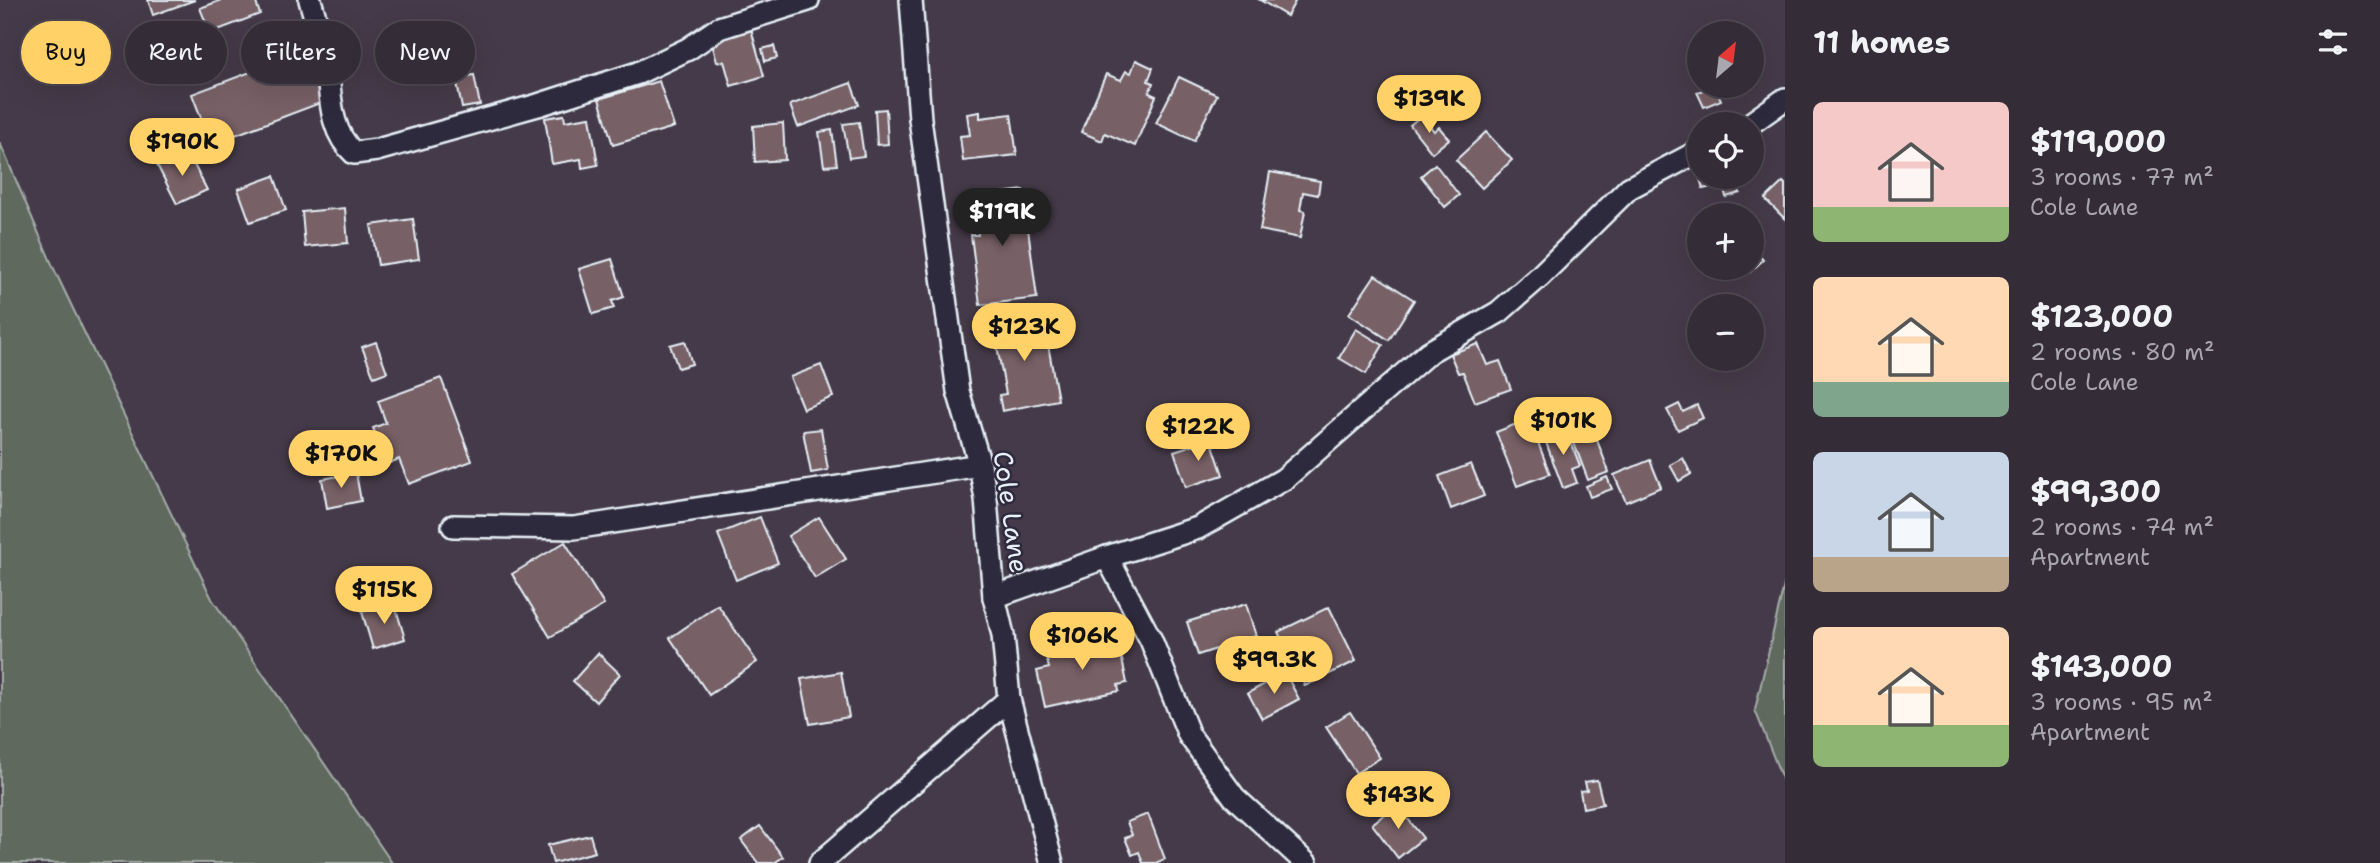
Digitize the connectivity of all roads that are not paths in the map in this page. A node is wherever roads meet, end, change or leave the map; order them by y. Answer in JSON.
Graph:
{"nodes":[{"id":1,"x":310,"y":0,"type":"edge"},
{"id":2,"x":808,"y":0,"type":"edge"},
{"id":3,"x":911,"y":0,"type":"edge"},
{"id":4,"x":1785,"y":99,"type":"edge"},
{"id":5,"x":1764,"y":114,"type":"edge"},
{"id":6,"x":1687,"y":157,"type":"edge"},
{"id":7,"x":980,"y":465,"type":"junction"},
{"id":8,"x":453,"y":526,"type":"dead end"},
{"id":9,"x":1107,"y":557,"type":"junction"},
{"id":10,"x":994,"y":597,"type":"junction"},
{"id":11,"x":1009,"y":699,"type":"junction"},
{"id":12,"x":820,"y":863,"type":"edge"},
{"id":13,"x":1052,"y":863,"type":"edge"},
{"id":14,"x":1306,"y":863,"type":"edge"}],
"edges":[{"from":1,"to":2,"type":"street"},
{"from":3,"to":7,"type":"street","name":"Cole Lane"},
{"from":4,"to":5,"type":"street"},
{"from":6,"to":9,"type":"street"},
{"from":7,"to":8,"type":"street"},
{"from":7,"to":10,"type":"street","name":"Cole Lane"},
{"from":9,"to":10,"type":"street"},
{"from":9,"to":14,"type":"street"},
{"from":10,"to":11,"type":"street","name":"Cole Lane"},
{"from":11,"to":12,"type":"street"},
{"from":11,"to":13,"type":"street","name":"Cole Lane"}]}
